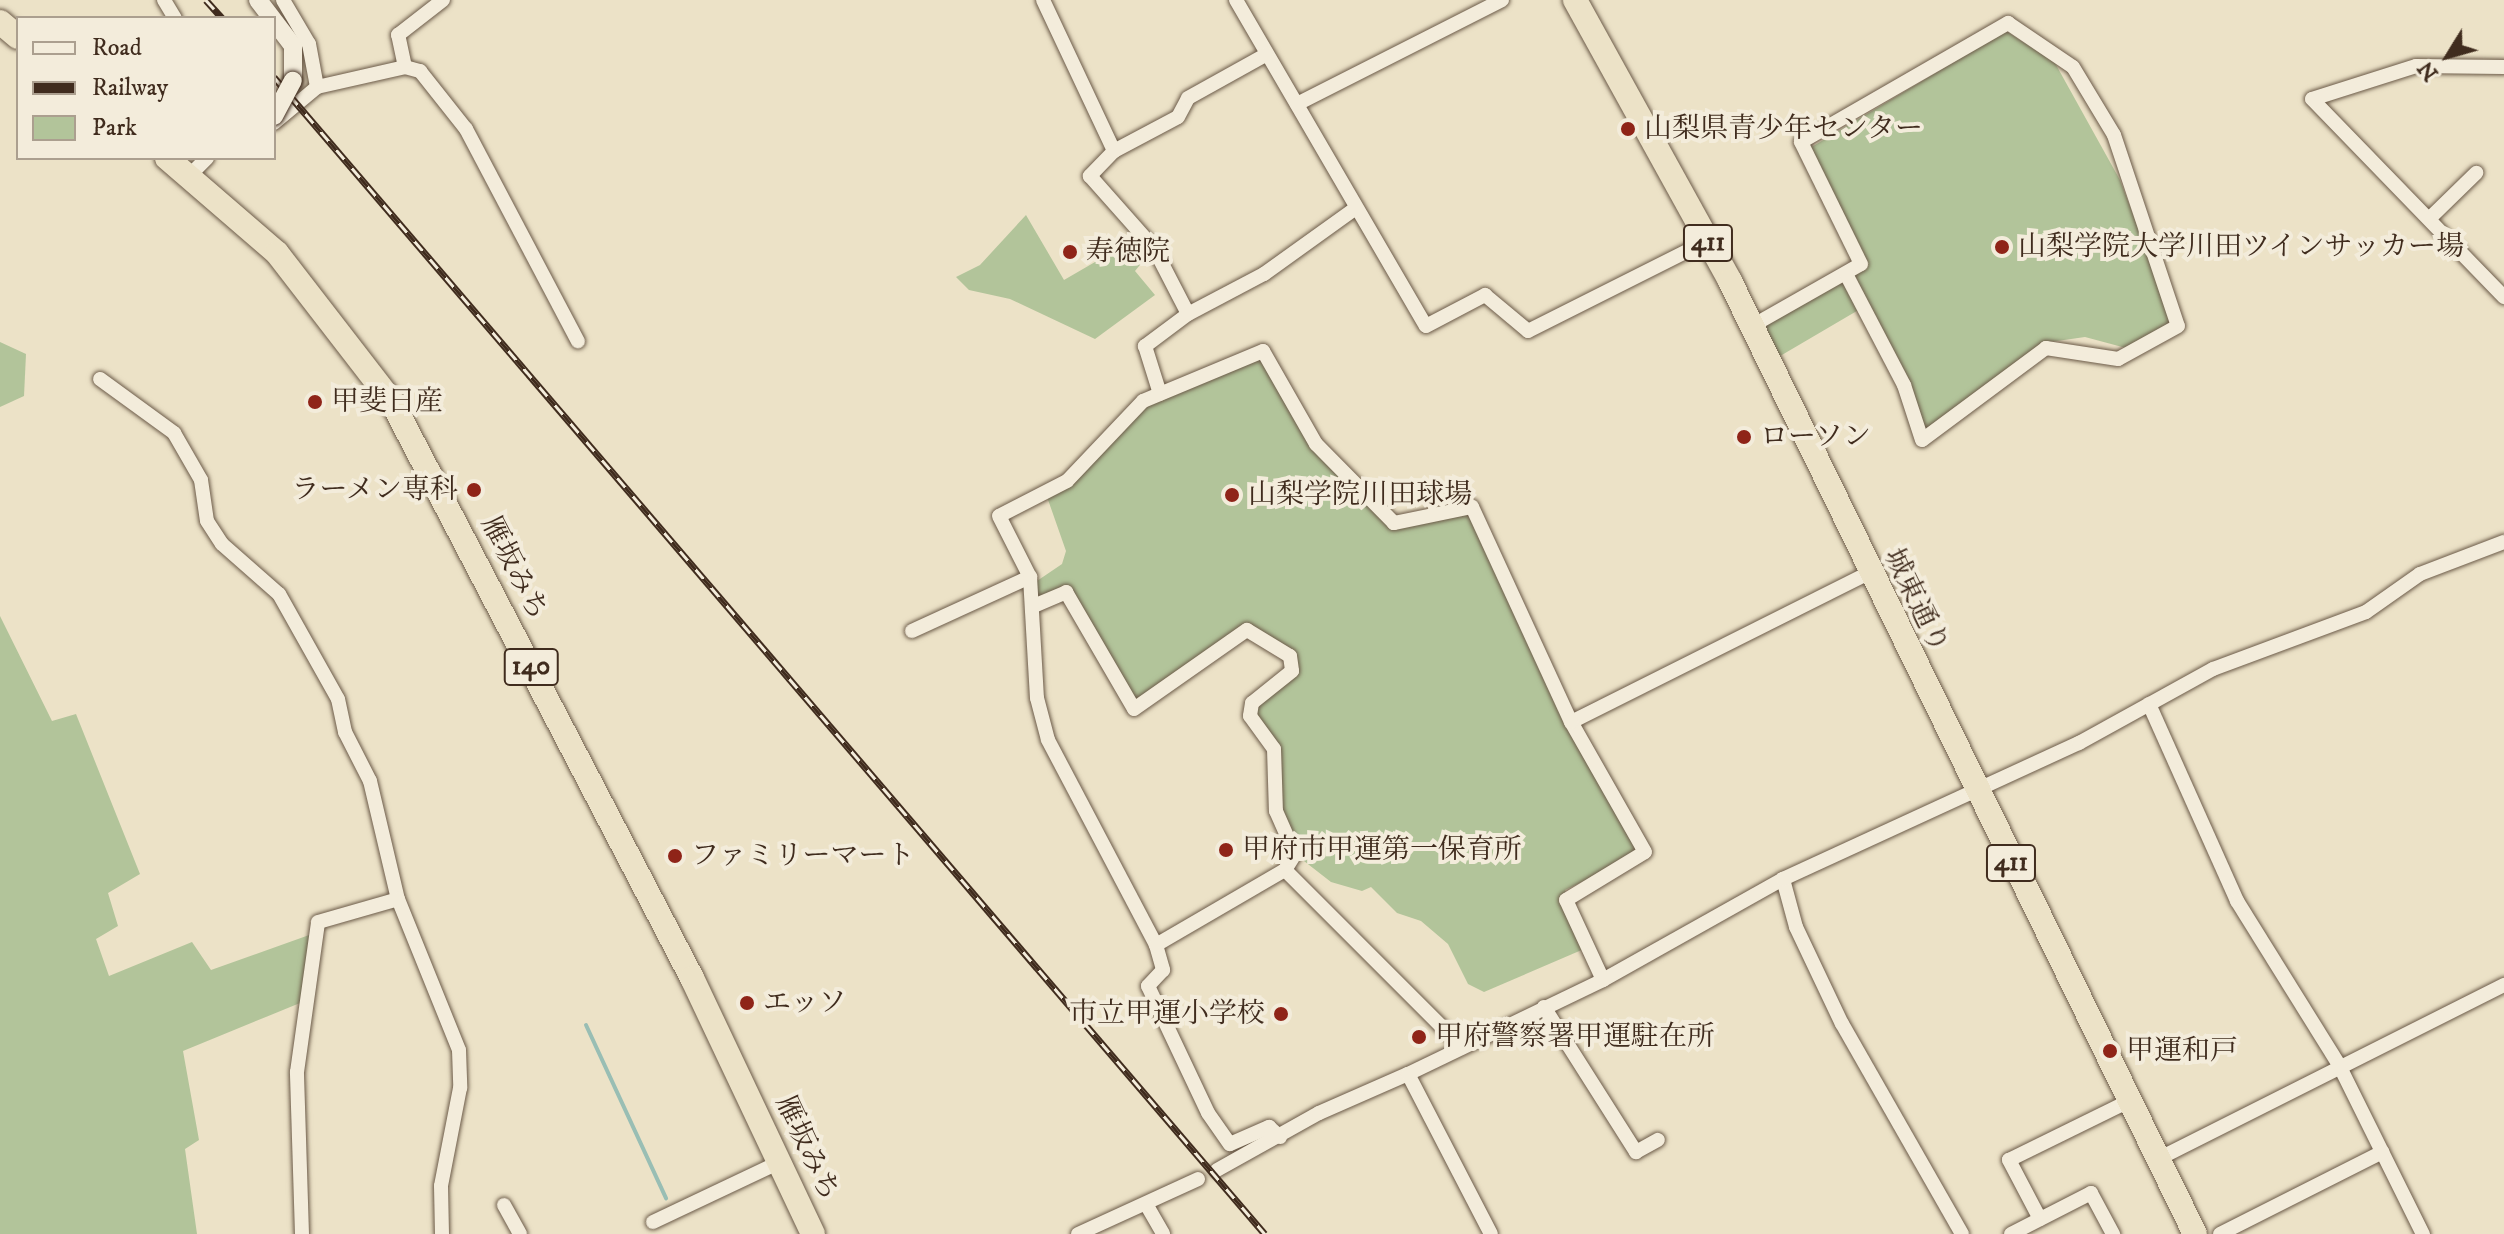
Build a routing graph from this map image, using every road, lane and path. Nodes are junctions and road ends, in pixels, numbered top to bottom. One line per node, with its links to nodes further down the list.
1 (258, 0): 8 (street, bridge)
2 (283, 0): 15 (street)
3 (443, 0): 13 (street)
4 (1043, 0): 19 (street)
5 (1236, 0): 12 (street)
6 (1502, 0): 16 (street)
7 (1575, 0): 25 (highway, 城東通り / 411)
8 (272, 16)
9 (276, 20): 17 (street, bridge)
10 (0, 22): 11 (highway)
11 (16, 35)
12 (1267, 54): 16 (street); 19 (street)
13 (405, 67): 15 (street); 30 (street)
14 (2504, 67): 24 (street)
15 (317, 87): 18 (street)
16 (1297, 104): 23 (street)
17 (276, 113)
18 (276, 121)
19 (1114, 151): 28 (street)
20 (174, 160): 21 (highway, 雁坂みち / 140)
21 (198, 167): 56 (highway, 雁坂みち / 140)
22 (2476, 173): 24 (street)
23 (1356, 208): 25 (street); 28 (street)
24 (2432, 216): 27 (street)
25 (1707, 241): 29 (highway, 城東通り / 411)
26 (1846, 274): 26 (street); 29 (street)
27 (2504, 297)
28 (1188, 314): 32 (street)
29 (1752, 326): 34 (highway, 城東通り / 411)
30 (578, 341)
31 (100, 379): 43 (street)
32 (1160, 394): 35 (street); 39 (street)
33 (2504, 542): 38 (street)
34 (1868, 573): 39 (street); 40 (highway, 城東通り / 411)
35 (1030, 577): 36 (street); 37 (street)
36 (1036, 605): 41 (street); 44 (street)
37 (912, 631)
38 (2149, 704): 40 (street); 49 (street)
39 (1571, 722): 45 (street)
40 (1974, 786): 42 (street); 51 (highway, 城東通り / 411)
41 (1285, 870): 44 (street); 48 (street)
42 (1783, 879): 45 (street); 70 (street)
43 (398, 899): 63 (street); 64 (street)
44 (1156, 945): 52 (street)
45 (1603, 980): 47 (street)
46 (2504, 985): 49 (street)
47 (1544, 1007): 48 (street); 53 (street)
48 (1462, 1047): 50 (street)
49 (2339, 1065): 54 (street); 55 (street)
50 (1408, 1074): 52 (street); 69 (street)
51 (2127, 1102): 55 (highway, 城東通り / 411); 62 (street)
52 (1280, 1137): 57 (street)
53 (1658, 1140)
54 (2382, 1152): 74 (street); 75 (street)
55 (2156, 1160): 73 (highway, 城東通り / 411)
56 (780, 1162): 61 (street); 66 (highway, 雁坂みち / 140)
57 (1217, 1170)
58 (1198, 1179): 59 (street)
59 (1146, 1204): 67 (street); 68 (street)
60 (504, 1205): 65 (street)
61 (653, 1222)
62 (2037, 1225): 71 (street); 72 (street)
63 (302, 1234)
64 (442, 1234)
65 (520, 1234)
66 (813, 1234)
67 (1078, 1234)
68 (1163, 1234)
69 (1491, 1234)
70 (1962, 1234)
71 (2011, 1234)
72 (2113, 1234)
73 (2195, 1234)
74 (2220, 1234)
75 (2423, 1234)

